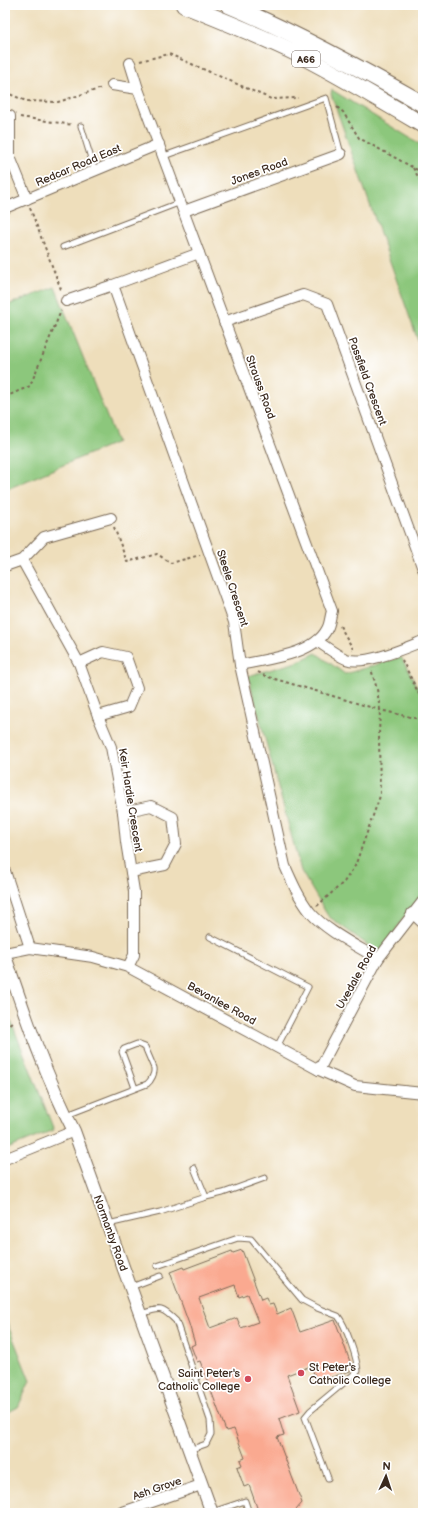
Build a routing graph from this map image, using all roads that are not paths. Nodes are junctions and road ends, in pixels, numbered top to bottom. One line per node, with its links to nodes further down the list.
1 (184, 5): 8 (highway, A66)
2 (229, 5): 6 (highway, A66)
3 (130, 64): 5 (street, Strauss Road)
4 (112, 85): 5 (street)
5 (138, 89): 10 (street, Strauss Road)
6 (423, 104)
7 (10, 116): 14 (street)
8 (423, 125)
9 (81, 126): 13 (lane)
10 (160, 144): 12 (street, Strauss Road); 13 (street, Redcar Road East)
11 (342, 154): 12 (lane); 15 (street, Jones Road)
12 (164, 156): 15 (street, Strauss Road)
13 (95, 170): 14 (street, Redcar Road East)
14 (26, 199): 16 (street, Redcar Road East)
15 (182, 206): 17 (lane); 18 (street, Strauss Road)
16 (5, 208)
17 (63, 247)
18 (199, 253): 19 (street); 21 (street, Strauss Road)
19 (113, 285): 20 (street); 29 (street, Steele Crescent)
20 (66, 301)
21 (224, 322): 25 (street, Passfield Crescent); 26 (street, Strauss Road)
22 (111, 518): 23 (street)
23 (22, 560): 24 (street); 28 (street, Keir Hardie Crescent)
24 (5, 566)
25 (423, 569)
26 (317, 641): 27 (street); 29 (street)
27 (423, 641)
28 (79, 663): 30 (street, Keir Hardie Crescent); 30 (street)
29 (240, 665): 40 (street, Steele Crescent)
30 (98, 716): 31 (street, Keir Hardie Crescent)
31 (123, 812): 33 (street, Keir Hardie Crescent); 33 (street)
32 (5, 871): 38 (street)
33 (131, 872): 41 (street, Keir Hardie Crescent)
34 (423, 900): 35 (street, Uvedale Road)
35 (412, 914): 36 (street); 40 (street, Uvedale Road)
36 (423, 923)
37 (210, 937): 42 (lane)
38 (30, 948): 39 (street, Bevanlee Road); 41 (street, Bevanlee Road)
39 (5, 954): 46 (street, Normanby Road)
40 (378, 959): 43 (street, Uvedale Road)
41 (128, 967): 42 (street, Bevanlee Road)
42 (277, 1047): 43 (street, Bevanlee Road)
43 (319, 1070): 45 (street, Bevanlee Road)
44 (135, 1088): 44 (lane); 46 (lane)
45 (423, 1093)
46 (66, 1115): 47 (street, Normanby Road)
47 (74, 1131): 48 (street); 52 (street, Normanby Road)
48 (5, 1159)
49 (194, 1168): 51 (lane)
50 (265, 1178): 51 (lane)
51 (206, 1197): 52 (lane)
52 (108, 1224): 55 (street, Normanby Road)
53 (157, 1266): 58 (lane)
54 (160, 1276): 55 (lane)
55 (131, 1287): 56 (street, Normanby Road)
56 (141, 1314): 57 (street, Normanby Road); 57 (lane)
57 (189, 1450): 59 (street, Normanby Road)
58 (328, 1478)
59 (202, 1485): 60 (street, Ash Grove); 61 (street, Normanby Road)
60 (120, 1513)
61 (212, 1513): 62 (lane)
62 (249, 1513)

